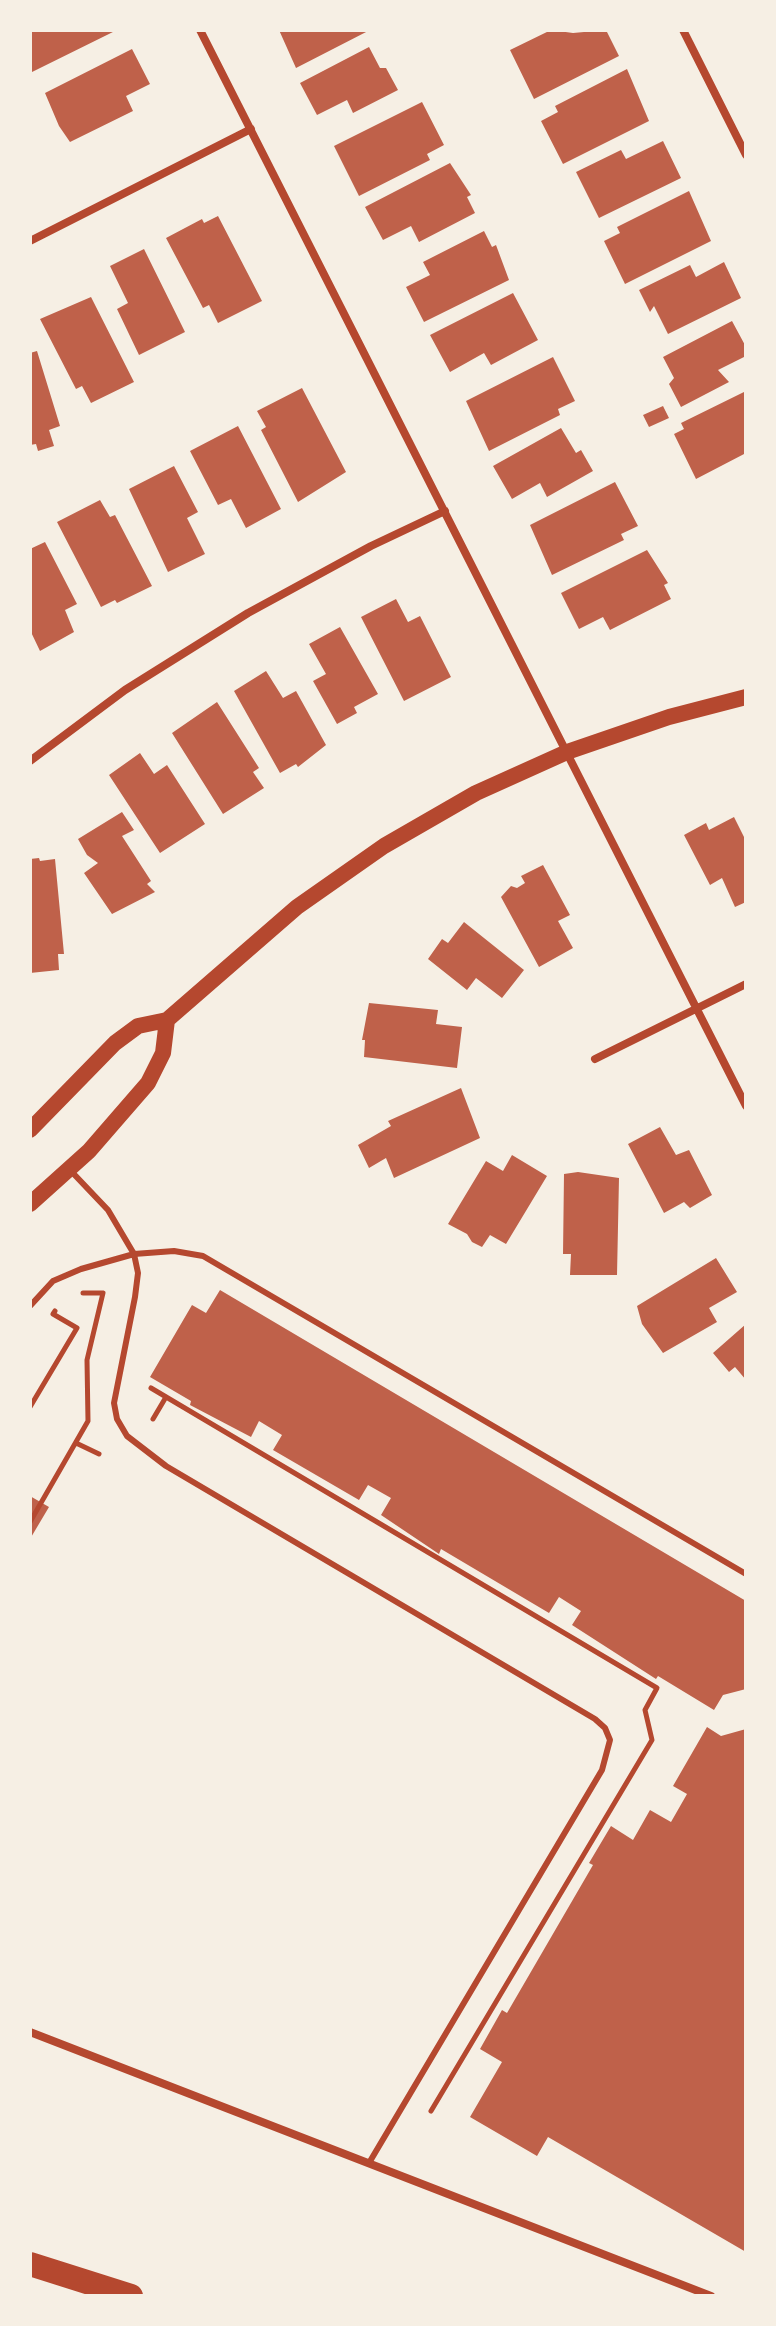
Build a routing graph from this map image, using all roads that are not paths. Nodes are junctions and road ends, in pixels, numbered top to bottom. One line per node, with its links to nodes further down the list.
1 (200, 30): 3 (street)
2 (683, 30): 4 (street)
3 (251, 129): 5 (street); 6 (street)
4 (746, 155)
5 (30, 241)
6 (445, 511): 8 (street); 9 (street)
7 (746, 697): 8 (main road)
8 (567, 752): 11 (street); 12 (main road)
9 (30, 761)
10 (746, 984): 11 (street)
11 (696, 1008): 13 (street); 14 (street)
12 (167, 1020): 15 (main road); 16 (main road)
13 (595, 1059)
14 (746, 1106)
15 (30, 1130)
16 (69, 1169): 17 (main road); 18 (lane)
17 (30, 1204)
18 (134, 1254): 19 (lane); 20 (lane); 22 (lane)
19 (30, 1306)
20 (746, 1574)
21 (30, 2032): 22 (street)
22 (369, 2163): 25 (street)
23 (30, 2264): 24 (highway)
24 (131, 2296)
25 (711, 2296)

